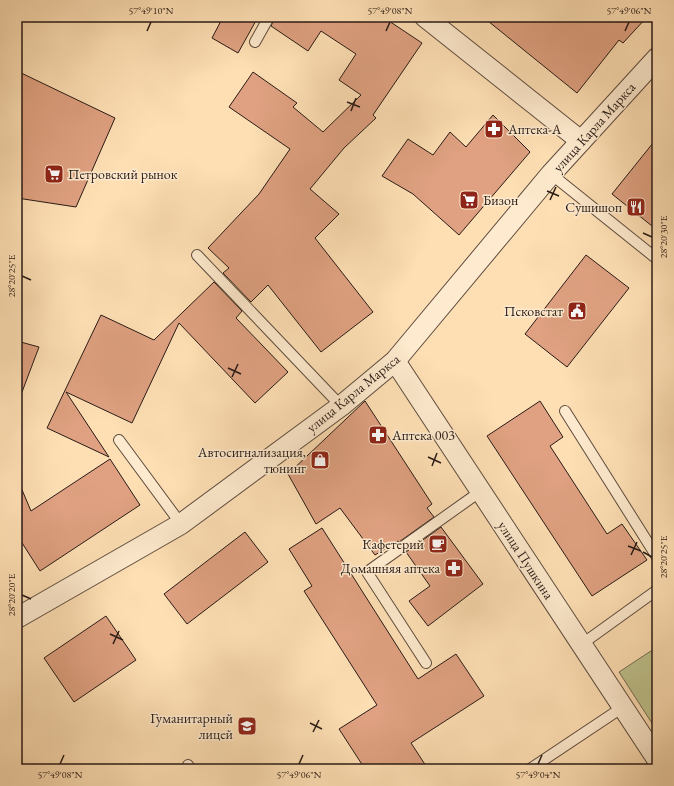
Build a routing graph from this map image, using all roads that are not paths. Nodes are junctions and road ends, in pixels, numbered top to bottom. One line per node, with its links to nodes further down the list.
1 (269, 17): 3 (lane)
2 (425, 17): 5 (street)
3 (255, 42)
4 (657, 58): 5 (street, улица Карла Маркса)
5 (581, 141): 6 (street, улица Карла Маркса)
6 (551, 174): 8 (lane); 9 (street, улица Карла Маркса)
7 (197, 255): 10 (lane)
8 (657, 260)
9 (396, 361): 10 (street, улица Карла Маркса); 13 (street, улица Пушкина)
10 (340, 406): 14 (street, улица Карла Маркса)
11 (565, 412): 15 (lane)
12 (119, 440): 14 (lane)
13 (481, 491): 18 (street, улица Пушкина); 19 (lane)
14 (182, 524): 17 (street, улица Карла Маркса)
15 (657, 557)
16 (657, 590): 18 (lane)
17 (17, 618)
18 (582, 644): 20 (street, улица Пушкина)
19 (426, 663)
20 (623, 707): 21 (street, улица Пушкина); 22 (lane)
21 (657, 759)
22 (530, 769)

